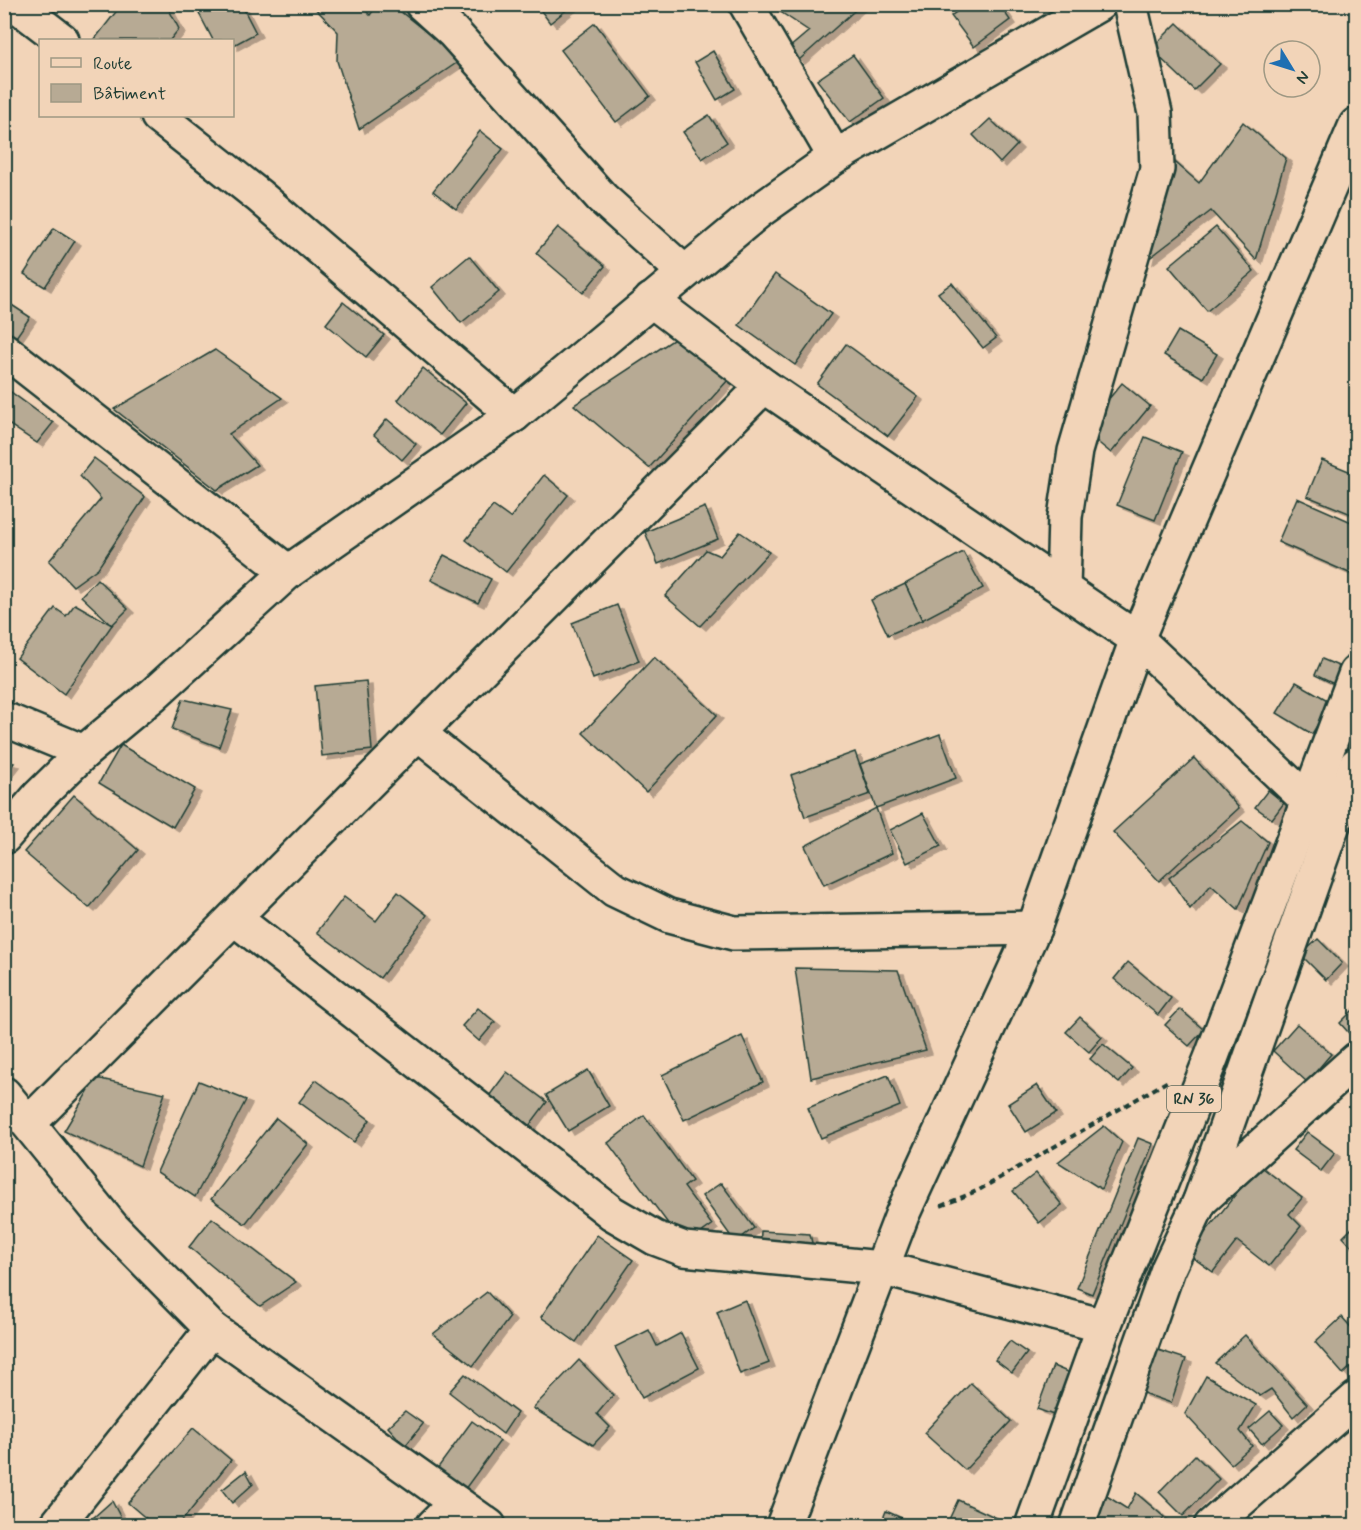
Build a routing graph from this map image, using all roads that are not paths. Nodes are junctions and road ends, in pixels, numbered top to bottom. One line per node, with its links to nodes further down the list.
1 (15, 4): 6 (street)
2 (422, 4): 10 (street)
3 (746, 4): 9 (street)
4 (1099, 4): 9 (street)
5 (1130, 4): 16 (street)
6 (61, 39)
7 (159, 117): 14 (street)
8 (1356, 124): 17 (street)
9 (835, 157): 10 (street)
10 (684, 272): 11 (street)
11 (651, 300): 13 (street); 14 (street)
12 (4, 350): 15 (street)
13 (764, 386): 16 (street); 20 (street)
14 (514, 415): 15 (street)
15 (288, 572): 21 (street)
16 (1063, 589): 17 (street)
17 (1137, 639): 23 (street); 26 (street)
18 (1356, 673): 23 (street, RN 36)
19 (4, 719): 21 (street)
20 (418, 733): 25 (street); 26 (street)
21 (84, 752): 24 (street)
22 (1356, 765): 30 (street, RN 36)
23 (1307, 800): 32 (street, RN 36)
24 (4, 837)
25 (234, 918): 29 (street); 31 (street)
26 (1034, 928): 31 (street)
27 (1356, 1060): 30 (street)
28 (4, 1094): 29 (street)
29 (30, 1123): 33 (street)
30 (1200, 1201): 41 (street, RN 36)
31 (881, 1268): 32 (street); 39 (street)
32 (1104, 1326): 40 (street, RN 36)
33 (212, 1329): 35 (street); 36 (street)
34 (1356, 1399): 42 (street)
35 (456, 1503): 37 (street); 38 (street)
36 (56, 1526)
37 (433, 1526)
38 (489, 1526)
39 (783, 1526)
40 (1032, 1526)
41 (1077, 1526)
42 (1211, 1526)

